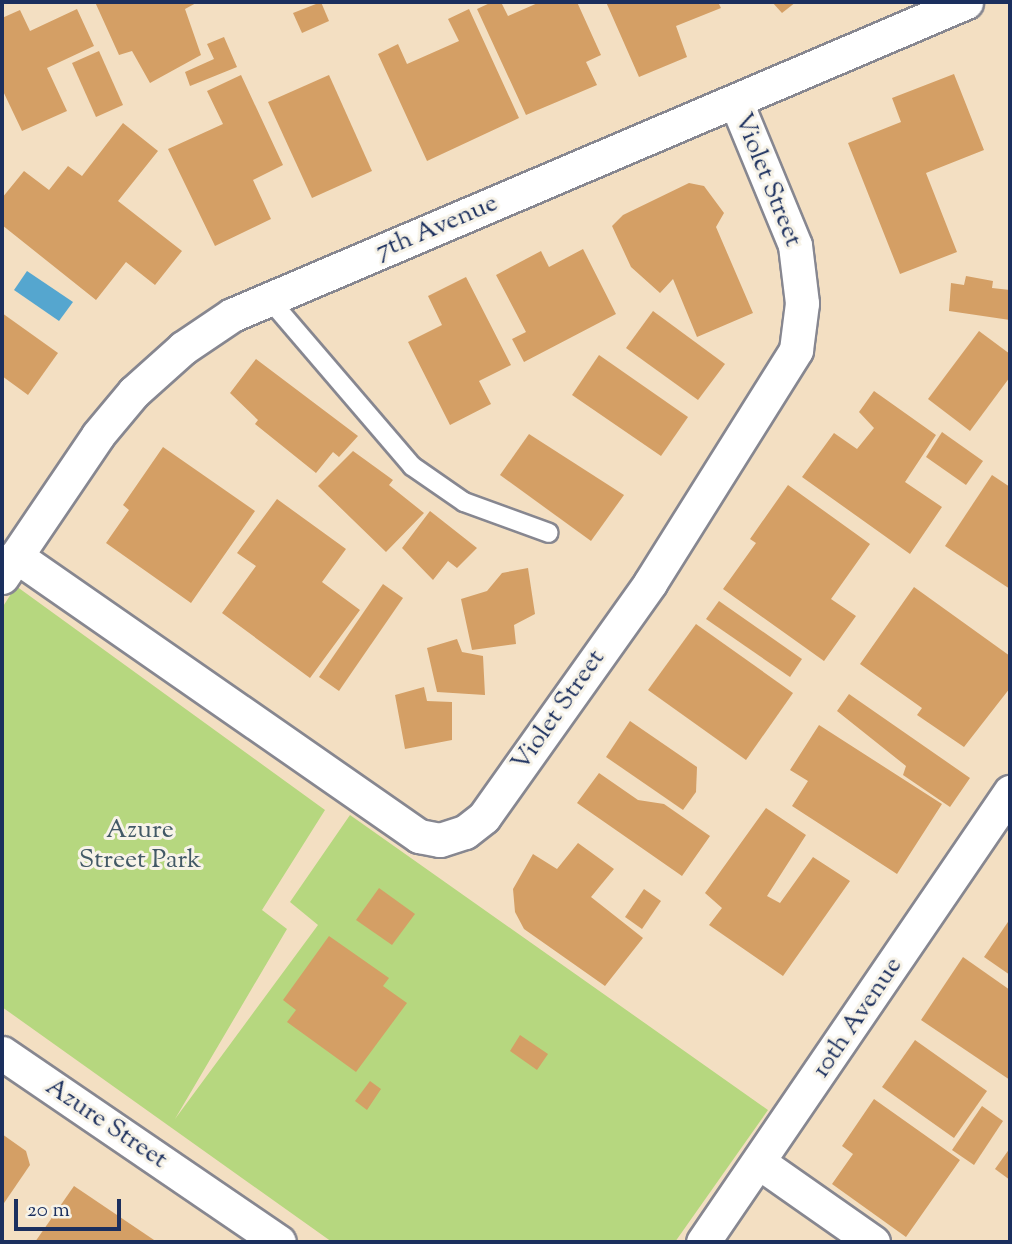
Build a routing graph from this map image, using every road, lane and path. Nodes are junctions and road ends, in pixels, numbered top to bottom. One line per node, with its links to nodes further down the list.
1 (966, 2): 2 (street, 7th Avenue)
2 (736, 102): 3 (street, 7th Avenue); 5 (street, Violet Street)
3 (269, 299): 4 (lane); 5 (street, 7th Avenue)
4 (549, 533)
5 (9, 567)
6 (1010, 792): 8 (street, 10th Avenue)
7 (2, 1053): 9 (street, Azure Street)
8 (760, 1163): 10 (street, 10th Avenue); 11 (street)
9 (279, 1242)
10 (703, 1242)
11 (873, 1242)

